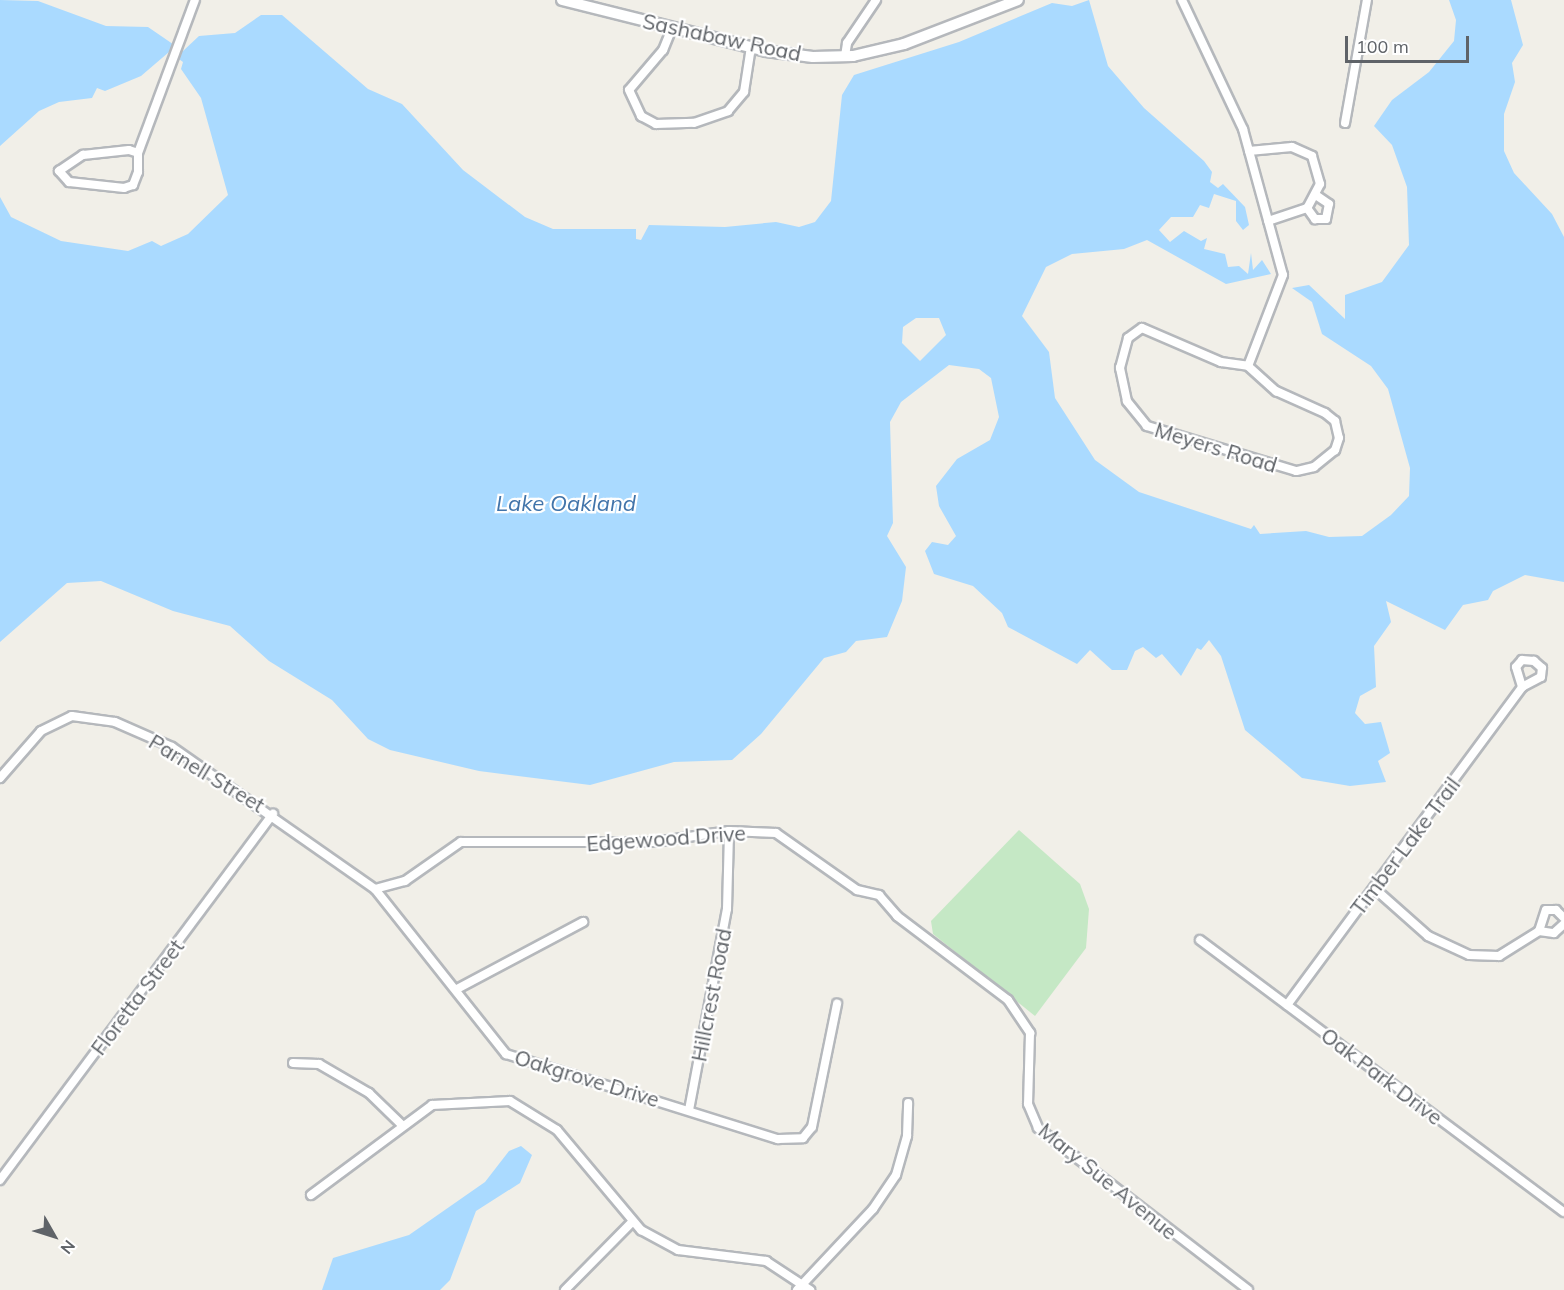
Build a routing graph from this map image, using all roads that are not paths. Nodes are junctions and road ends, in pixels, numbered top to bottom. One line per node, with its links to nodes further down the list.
1 (195, 0): 12 (street)
2 (562, 0): 7 (street, Sashabaw Road)
3 (876, 0): 9 (street)
4 (1018, 0): 9 (street, Sashabaw Road)
5 (1182, 0): 11 (street)
6 (1367, 0): 10 (street)
7 (672, 28): 8 (street, Sashabaw Road); 8 (street)
8 (751, 47): 9 (street, Sashabaw Road)
9 (845, 56)
10 (1345, 123)
11 (1249, 152): 13 (street); 15 (street)
12 (138, 153): 12 (street)
13 (1317, 196): 14 (street); 14 (street)
14 (1307, 208): 15 (street)
15 (1268, 221): 16 (street)
16 (1248, 366): 16 (street, Meyers Road)
17 (1522, 687): 22 (street, Timber Lake Trail)
18 (0, 778): 19 (street, Parnell Street)
19 (273, 814): 21 (street, Parnell Street); 37 (street, Floretta Street)
20 (729, 831): 23 (street, Edgewood Drive); 24 (street, Edgewood Drive); 35 (street, Hillcrest Road)
21 (345, 866): 23 (street, Oakgrove Drive)
22 (1374, 888): 28 (street); 32 (street, Timber Lake Trail)
23 (375, 889): 30 (street, Oakgrove Drive)
24 (879, 895): 44 (street, Mary Sue Avenue)
25 (1564, 918): 28 (street)
26 (583, 922): 30 (street)
27 (1564, 924): 28 (street)
28 (1539, 931)
29 (1200, 940): 32 (street, Oak Park Drive)
30 (457, 989): 35 (street, Oakgrove Drive)
31 (837, 1004): 35 (street, Oakgrove Drive)
32 (1287, 1005): 39 (street, Oak Park Drive)
33 (293, 1063): 36 (street)
34 (908, 1103): 41 (street)
35 (689, 1110)
36 (401, 1124): 38 (street); 40 (street)
37 (0, 1180)
38 (311, 1195)
39 (1564, 1212)
40 (632, 1222): 41 (street); 42 (street)
41 (800, 1287): 43 (street)
42 (565, 1290)
43 (810, 1290)
44 (1248, 1290)

